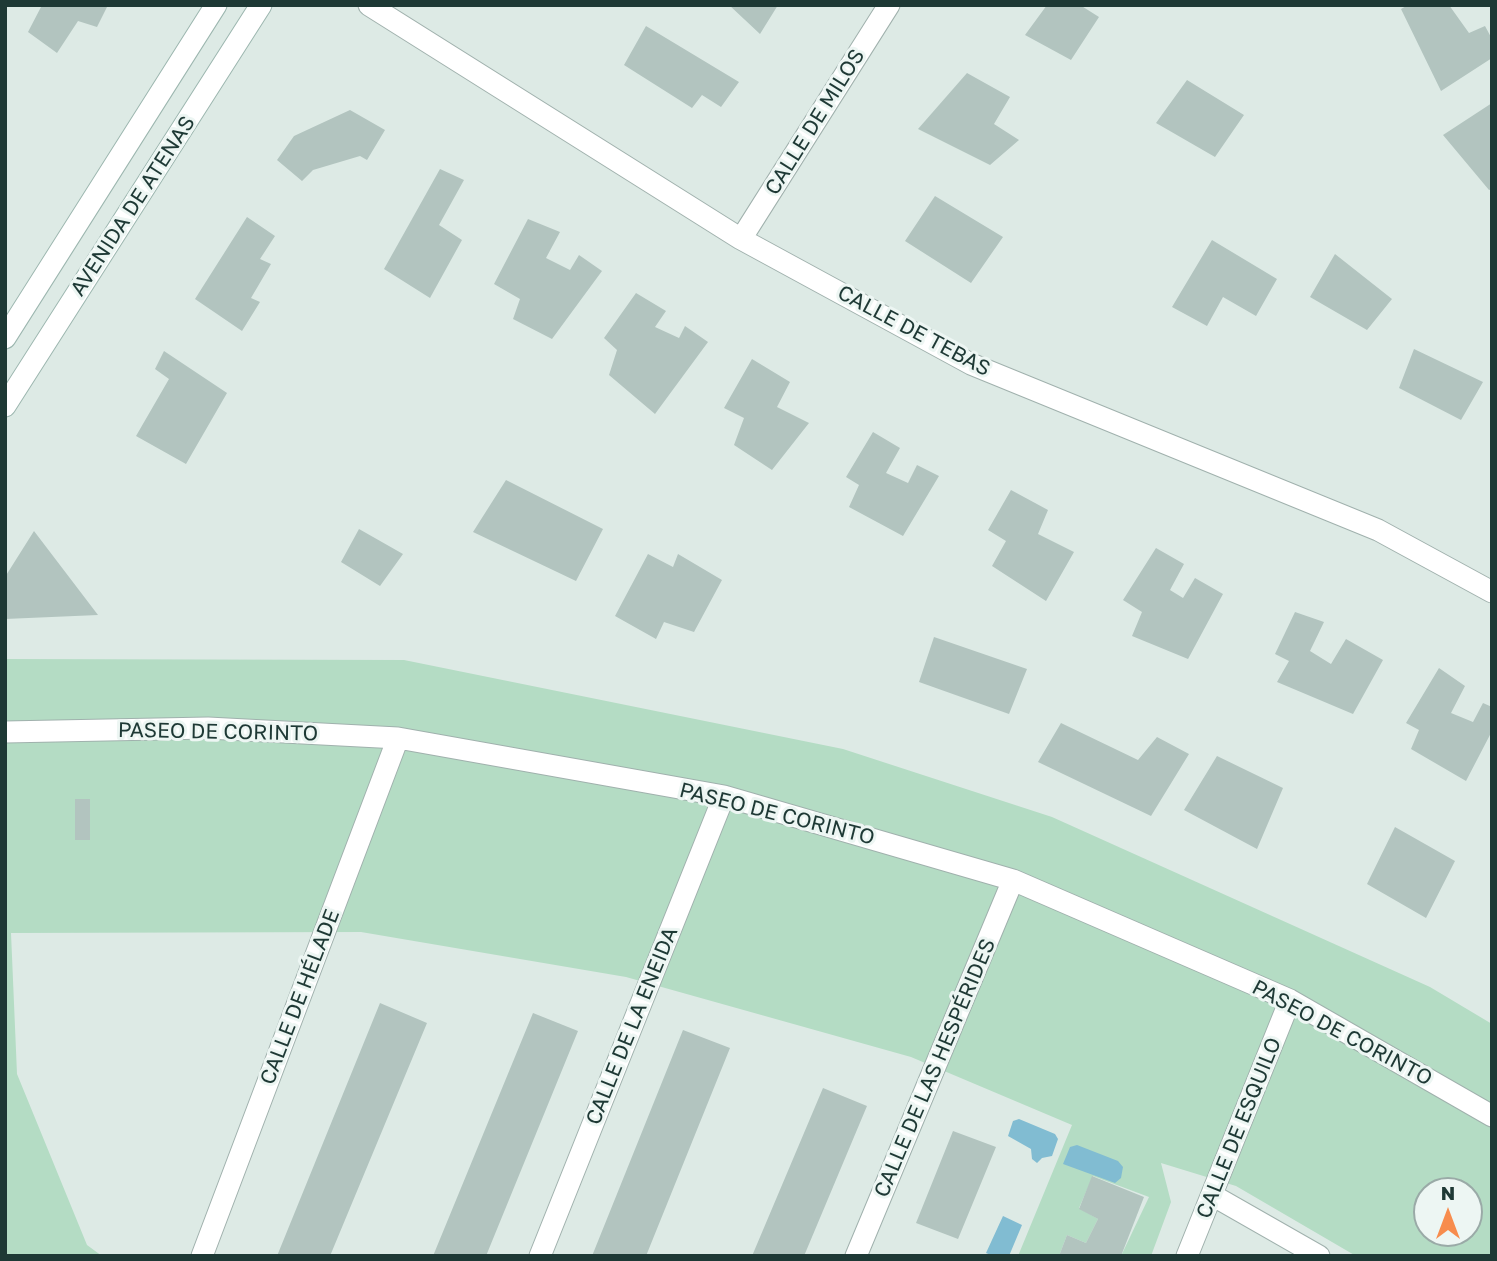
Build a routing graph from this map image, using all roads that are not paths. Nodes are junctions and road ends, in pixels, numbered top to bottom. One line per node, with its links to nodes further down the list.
1 (216, 5): 6 (street, AVENIDA DE ATENAS)
2 (261, 5): 7 (street, AVENIDA DE ATENAS)
3 (369, 5): 5 (street, CALLE DE TEBAS)
4 (889, 5): 5 (street, CALLE DE MILOS)
5 (741, 239): 8 (street, CALLE DE TEBAS)
6 (5, 338)
7 (5, 406)
8 (1492, 592)
9 (5, 732): 10 (street, PASEO DE CORINTO)
10 (398, 738): 11 (street, PASEO DE CORINTO); 16 (street, CALLE DE HÉLADE)
11 (724, 796): 12 (street, PASEO DE CORINTO); 17 (street, CALLE DE LA ENEIDA)
12 (1013, 880): 13 (street, PASEO DE CORINTO); 18 (street, CALLE DE LAS HESPÉRIDES)
13 (1290, 1000): 14 (street, PASEO DE CORINTO); 15 (street, CALLE DE ESQUILO)
14 (1492, 1116)
15 (1212, 1195): 19 (street, CALLE DE ESQUILO); 20 (street)
16 (202, 1256)
17 (540, 1256)
18 (856, 1256)
19 (1187, 1256)
20 (1319, 1256)

